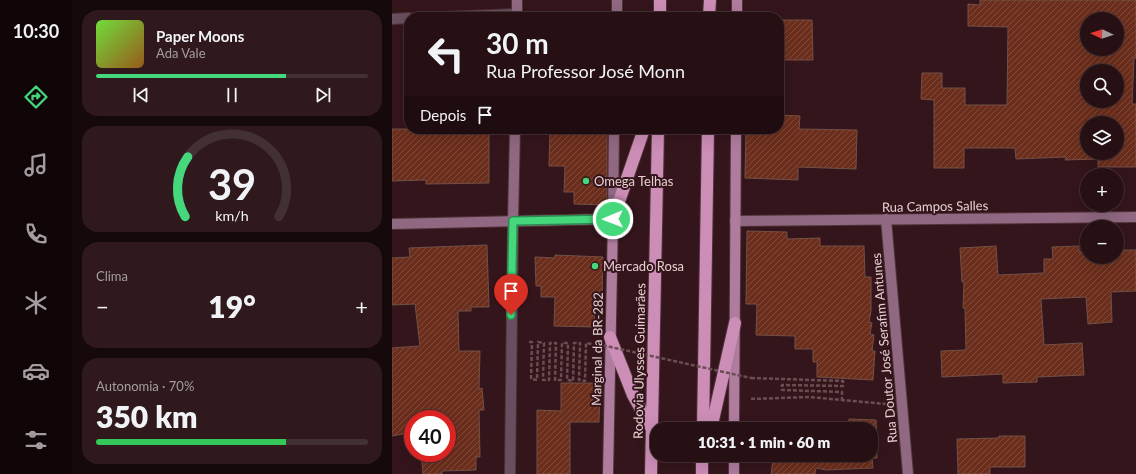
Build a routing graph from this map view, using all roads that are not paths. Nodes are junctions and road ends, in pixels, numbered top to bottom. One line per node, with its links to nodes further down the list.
1 (517, 0): 6 (street)
2 (617, 0): 7 (street)
3 (660, 0): 8 (highway)
4 (710, 0): 9 (highway)
5 (737, 0): 10 (main road)
6 (517, 12)
7 (617, 12)
8 (660, 12)
9 (709, 12)
10 (737, 12)
11 (404, 18): 12 (street)
12 (392, 19)
13 (515, 134): 22 (street)
14 (614, 134): 20 (street, Marginal da BR-282)
15 (642, 134): 20 (highway)
16 (658, 134): 27 (highway, Rodovia Ulysses Guimarães)
17 (708, 134): 28 (highway)
18 (736, 134): 23 (main road)
19 (1136, 217): 21 (street, Rua Campos Salles)
20 (613, 219): 22 (street); 26 (main road, Marginal da BR-282)
21 (886, 219): 23 (street, Rua Campos Salles); 38 (street, Rua Doutor José Serafim Antunes)
22 (513, 221): 24 (street); 34 (street)
23 (735, 221): 25 (main road)
24 (392, 224)
25 (735, 323): 29 (highway); 30 (main road)
26 (610, 337): 31 (highway); 35 (main road, Marginal da BR-282)
27 (652, 422)
28 (703, 422)
29 (713, 422)
30 (734, 422)
31 (650, 426)
32 (651, 462): 36 (highway, Rodovia Ulysses Guimarães)
33 (734, 462): 37 (main road)
34 (510, 474)
35 (608, 474)
36 (651, 474)
37 (734, 474)
38 (908, 474)

